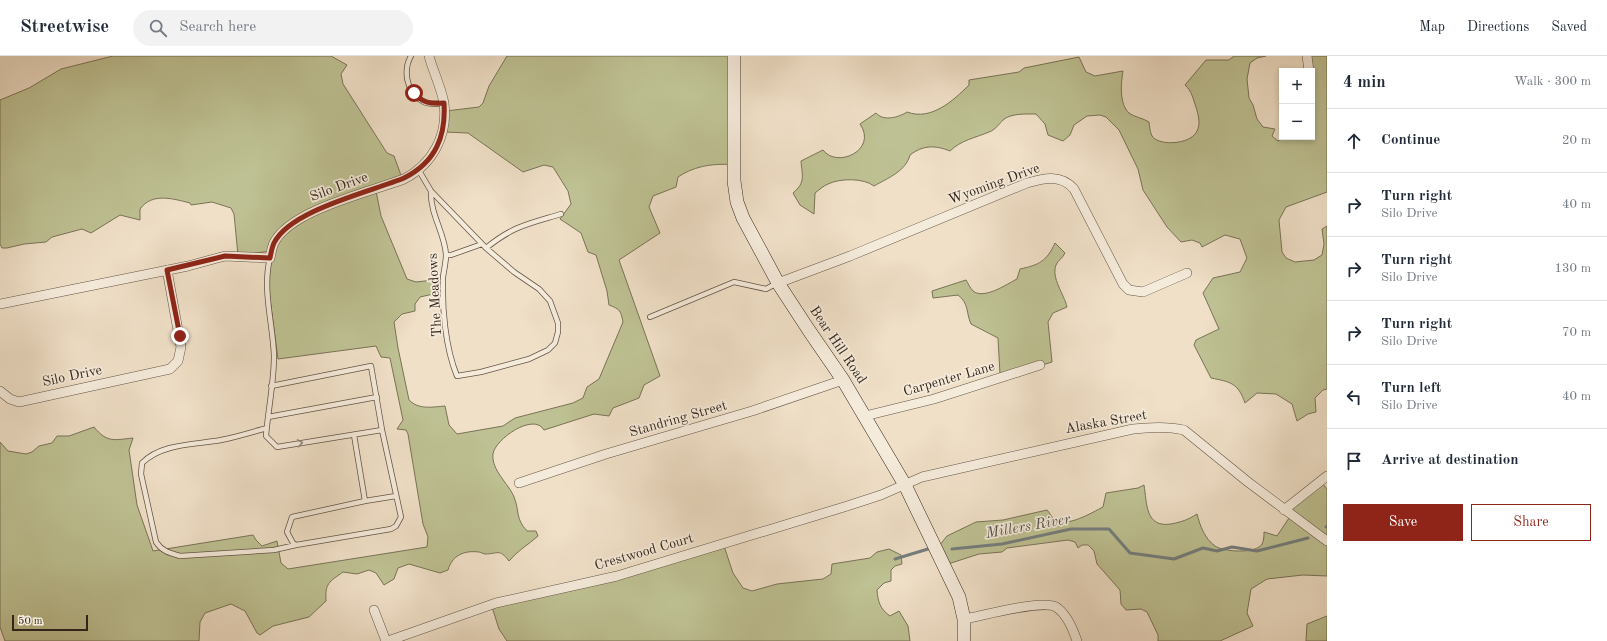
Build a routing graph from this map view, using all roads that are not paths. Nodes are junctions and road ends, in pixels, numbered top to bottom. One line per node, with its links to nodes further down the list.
1 (411, 56): 6 (lane)
2 (429, 56): 6 (street, Silo Drive)
3 (734, 56): 16 (street, Bear Hill Road)
4 (1307, 56): 5 (street)
5 (1309, 68)
6 (444, 103): 7 (street, Silo Drive)
7 (418, 169): 8 (lane, The Meadows); 13 (street, Silo Drive)
8 (431, 191): 10 (lane, The Meadows); 12 (lane, The Meadows)
9 (561, 214): 11 (lane)
10 (482, 244): 11 (lane, The Meadows); 12 (lane)
11 (486, 248): 12 (lane, The Meadows)
12 (446, 255)
13 (270, 258): 14 (street); 21 (lane)
14 (167, 270): 17 (street); 22 (street, Silo Drive)
15 (1187, 273): 16 (street, Wyoming Drive)
16 (778, 283): 18 (lane); 20 (street, Bear Hill Road)
17 (0, 304)
18 (650, 318)
19 (1040, 365): 25 (street, Carpenter Lane)
20 (843, 380): 25 (street, Bear Hill Road); 30 (street, Standring Street)
21 (271, 386): 23 (lane); 24 (lane)
22 (0, 391)
23 (377, 398): 24 (lane); 27 (lane)
24 (268, 416): 26 (lane)
25 (865, 416): 31 (street, Bear Hill Road)
26 (267, 428): 28 (lane, one-way to 28); 36 (lane)
27 (382, 430): 28 (lane); 32 (lane)
28 (354, 434): 33 (lane)
29 (1327, 476): 34 (street)
30 (520, 483)
31 (905, 485): 34 (street, Alaska Street); 38 (street, Bear Hill Road); 39 (street, Crestwood Court)
32 (396, 496): 33 (lane); 36 (lane)
33 (365, 501): 36 (lane)
34 (1284, 510): 35 (street, Alaska Street)
35 (1327, 541)
36 (296, 545)
37 (374, 610): 39 (street, Crestwood Court)
38 (964, 619): 40 (street, Bear Hill Road); 41 (street)
39 (387, 641)
40 (964, 641)
41 (1077, 641)

